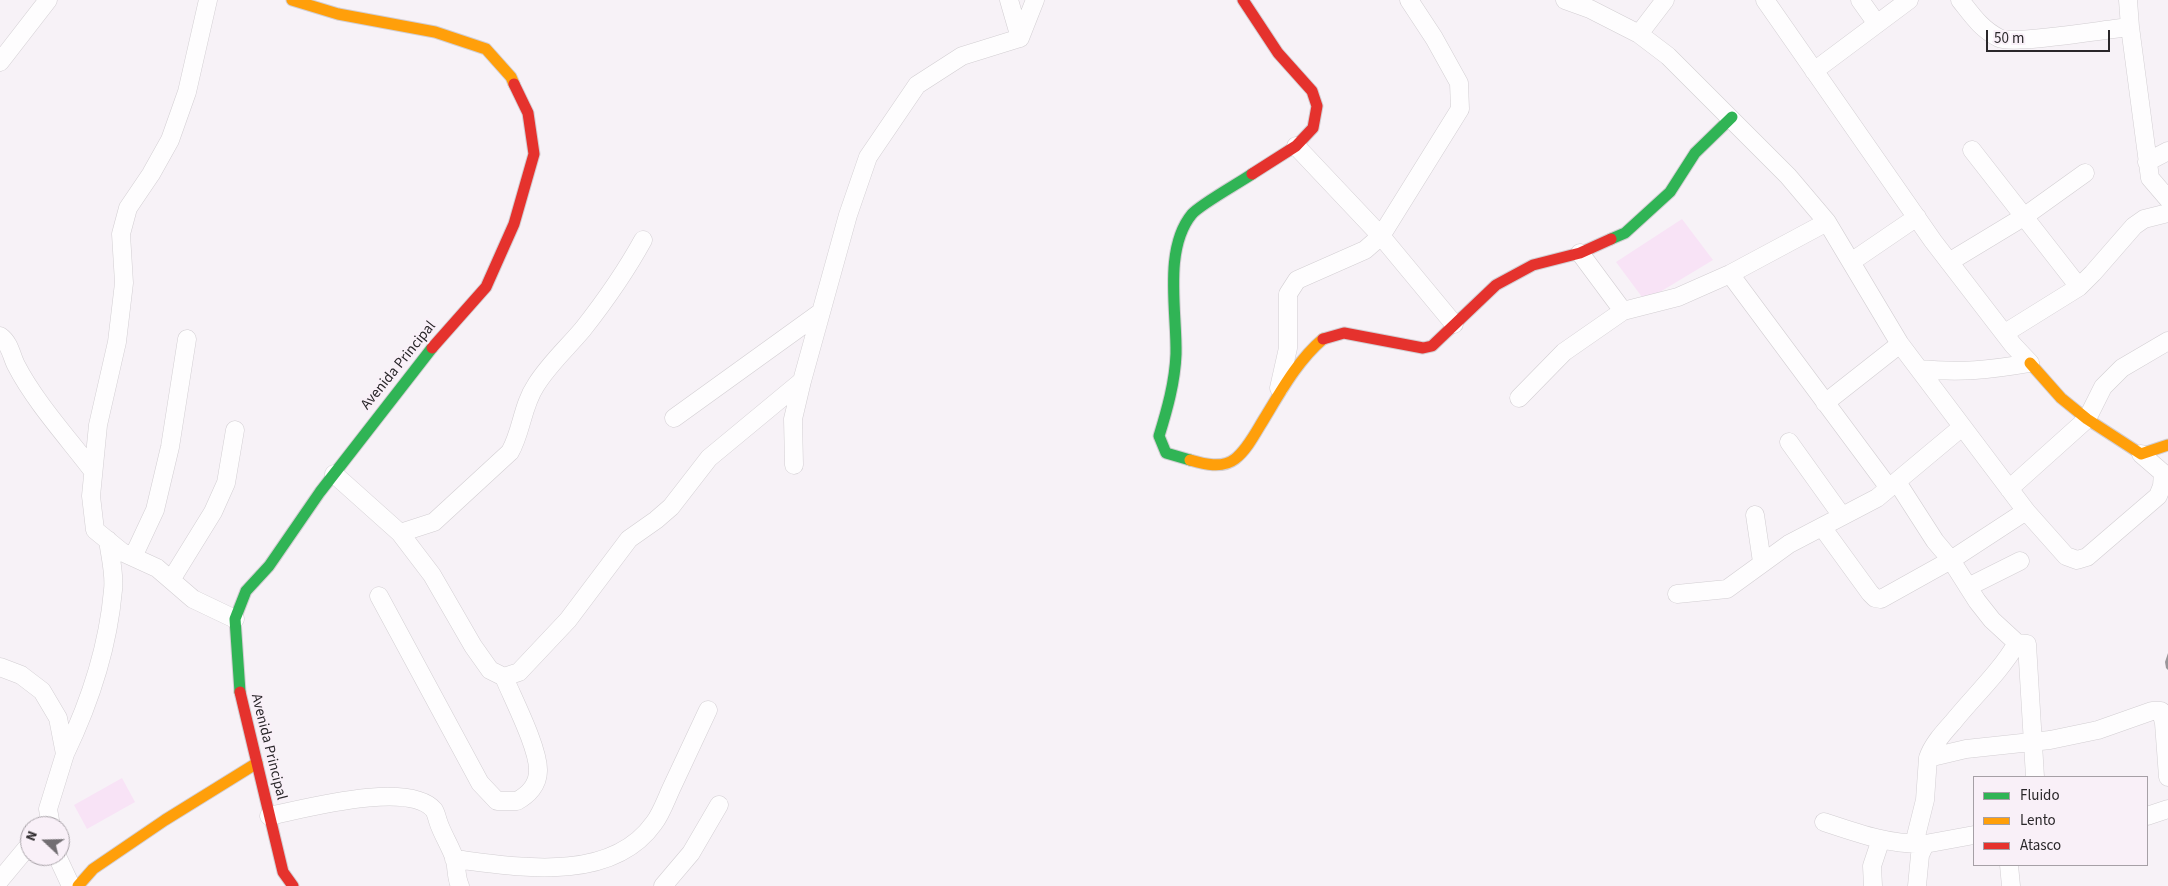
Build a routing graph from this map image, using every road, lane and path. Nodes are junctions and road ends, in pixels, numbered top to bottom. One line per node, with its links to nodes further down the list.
1 (48, 0): 19 (street)
2 (208, 0): 61 (street)
3 (292, 0): 62 (street, Avenida Principal)
4 (1009, 0): 18 (street)
5 (1035, 0): 18 (street)
6 (1243, 0): 22 (street)
7 (1409, 0): 32 (street)
8 (1565, 0): 17 (street)
9 (1664, 0): 17 (street)
10 (1765, 0): 20 (street)
11 (1860, 0): 15 (street)
12 (1909, 0): 15 (street)
13 (1960, 0): 16 (street)
14 (2128, 0): 16 (street)
15 (1877, 24): 20 (street)
16 (2130, 27): 25 (street)
17 (1639, 34): 21 (street)
18 (1020, 38): 40 (street)
19 (0, 62)
20 (1814, 70): 30 (street)
21 (1732, 118): 31 (street); 34 (street)
22 (1296, 146): 32 (street); 50 (street)
23 (1972, 150): 29 (street)
24 (2168, 151): 25 (street)
25 (2147, 162): 27 (street)
26 (2085, 173): 29 (street)
27 (2168, 199)
28 (2168, 213): 38 (street)
29 (2025, 216): 36 (street); 38 (street)
30 (1916, 217): 35 (street); 36 (street)
31 (1827, 222): 35 (street); 37 (street)
32 (1381, 236): 41 (street); 50 (street)
33 (643, 240): 69 (street)
34 (1580, 252): 39 (street); 41 (street)
35 (1851, 262): 46 (street)
36 (1949, 262): 42 (street)
37 (1730, 274): 39 (street); 52 (street)
38 (2079, 287): 42 (street)
39 (1623, 311): 51 (street)
40 (821, 312): 49 (street); 53 (street)
41 (1454, 324): 50 (street)
42 (2005, 333): 47 (street)
43 (0, 336): 61 (street)
44 (187, 339): 71 (street)
45 (2168, 341): 54 (street)
46 (1900, 344): 48 (street); 52 (street)
47 (2030, 363): 48 (street); 54 (street)
48 (1919, 369): 55 (street)
49 (802, 381): 60 (street); 82 (street)
50 (1278, 396)
51 (1519, 398)
52 (1824, 404): 63 (street)
53 (674, 418)
54 (2087, 419): 59 (street); 64 (street)
55 (1962, 427): 63 (street); 64 (street)
56 (235, 430): 75 (street)
57 (1789, 442): 67 (street)
58 (2168, 445): 59 (street)
59 (2141, 454): 65 (street)
60 (794, 465)
61 (93, 471): 70 (street)
62 (334, 474): 69 (street); 79 (street, Avenida Principal)
63 (1893, 485): 67 (street); 72 (street)
64 (2009, 489): 65 (street)
65 (2026, 511): 72 (street)
66 (1755, 515): 74 (street)
67 (1842, 516): 68 (street)
68 (1822, 527): 72 (street); 74 (street)
69 (400, 533): 82 (street)
70 (108, 540): 71 (street); 85 (street)
71 (133, 557): 75 (street)
72 (1951, 560): 76 (street)
73 (2020, 561): 76 (street)
74 (1762, 562): 77 (street)
75 (171, 580): 79 (street)
76 (1968, 587): 80 (street)
77 (1677, 594)
78 (379, 596): 82 (street)
79 (235, 619): 87 (street, Avenida Principal)
80 (2017, 643): 84 (street); 86 (street)
81 (0, 667): 85 (street)
82 (504, 677)
83 (708, 710): 100 (street)
84 (2032, 743): 86 (street); 88 (street); 89 (street)
85 (65, 754): 92 (street)
86 (1928, 758): 98 (street)
87 (257, 763): 93 (street, Avenida Principal); 105 (street)
88 (2036, 776)
89 (2168, 777)
90 (719, 805): 108 (street)
91 (2168, 809): 94 (street)
92 (49, 816)
93 (269, 816): 100 (street); 106 (street, Avenida Principal)
94 (2148, 816)
95 (1824, 822): 97 (street)
96 (1973, 835): 98 (street)
97 (1881, 840): 98 (street); 109 (street)
98 (1920, 844): 110 (street)
99 (20, 856): 103 (street)
100 (454, 859): 107 (street)
101 (61, 866): 104 (street)
102 (2009, 866): 111 (street)
103 (0, 880)
104 (70, 886)
105 (78, 886)
106 (293, 886)
107 (460, 886)
108 (663, 886)
109 (1873, 886)
110 (1917, 886)
111 (2011, 886)

